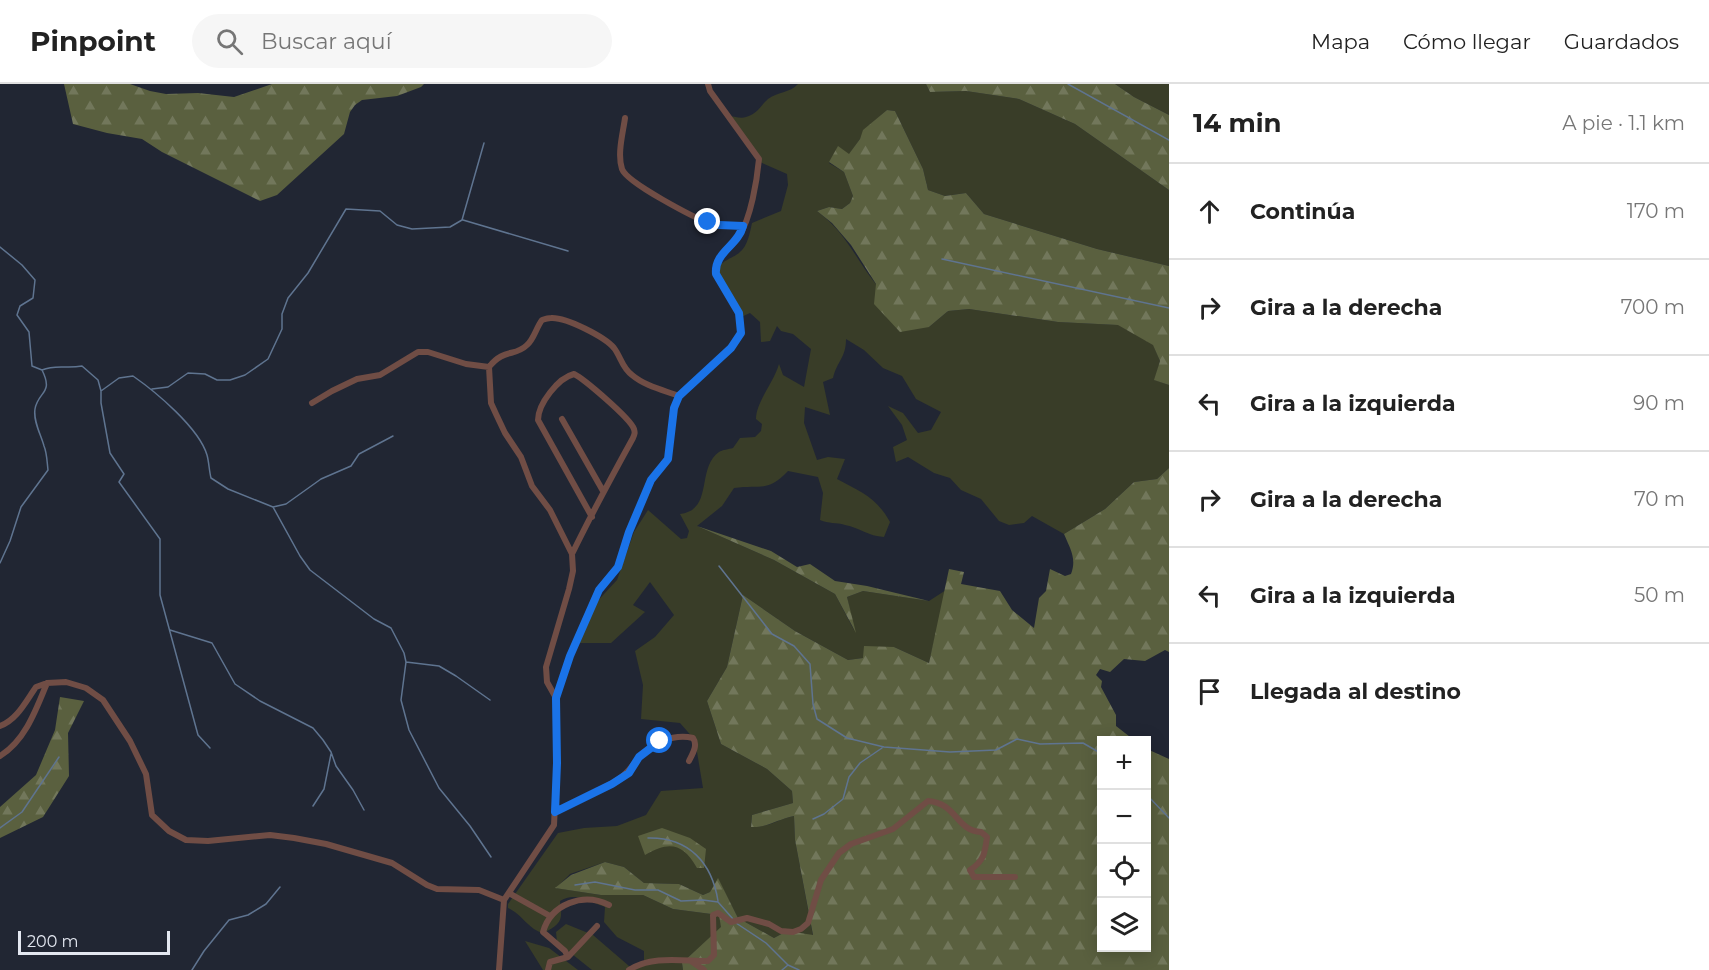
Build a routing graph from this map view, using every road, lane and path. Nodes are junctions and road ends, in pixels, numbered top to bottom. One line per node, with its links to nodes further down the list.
1 (708, 84): 3 (street)
2 (625, 118): 3 (street)
3 (743, 226): 5 (street)
4 (489, 367): 5 (street); 6 (street); 10 (street)
5 (679, 396): 12 (street)
6 (312, 403)
7 (562, 419): 8 (street)
8 (603, 491): 9 (street); 9 (street)
9 (592, 517): 10 (street)
10 (572, 554): 12 (street)
11 (47, 683): 13 (street); 14 (street); 19 (street)
12 (556, 698): 16 (street)
13 (0, 726)
14 (0, 756)
15 (689, 761): 16 (street)
16 (555, 812): 18 (street)
17 (1015, 877): 24 (street)
18 (509, 893): 19 (street); 21 (street)
19 (504, 900): 25 (street)
20 (609, 905): 21 (street)
21 (550, 916): 23 (street)
22 (597, 926): 23 (street)
23 (568, 957): 26 (street)
24 (691, 961): 27 (street); 28 (street)
25 (499, 970)
26 (548, 970)
27 (629, 970)
28 (704, 970)

